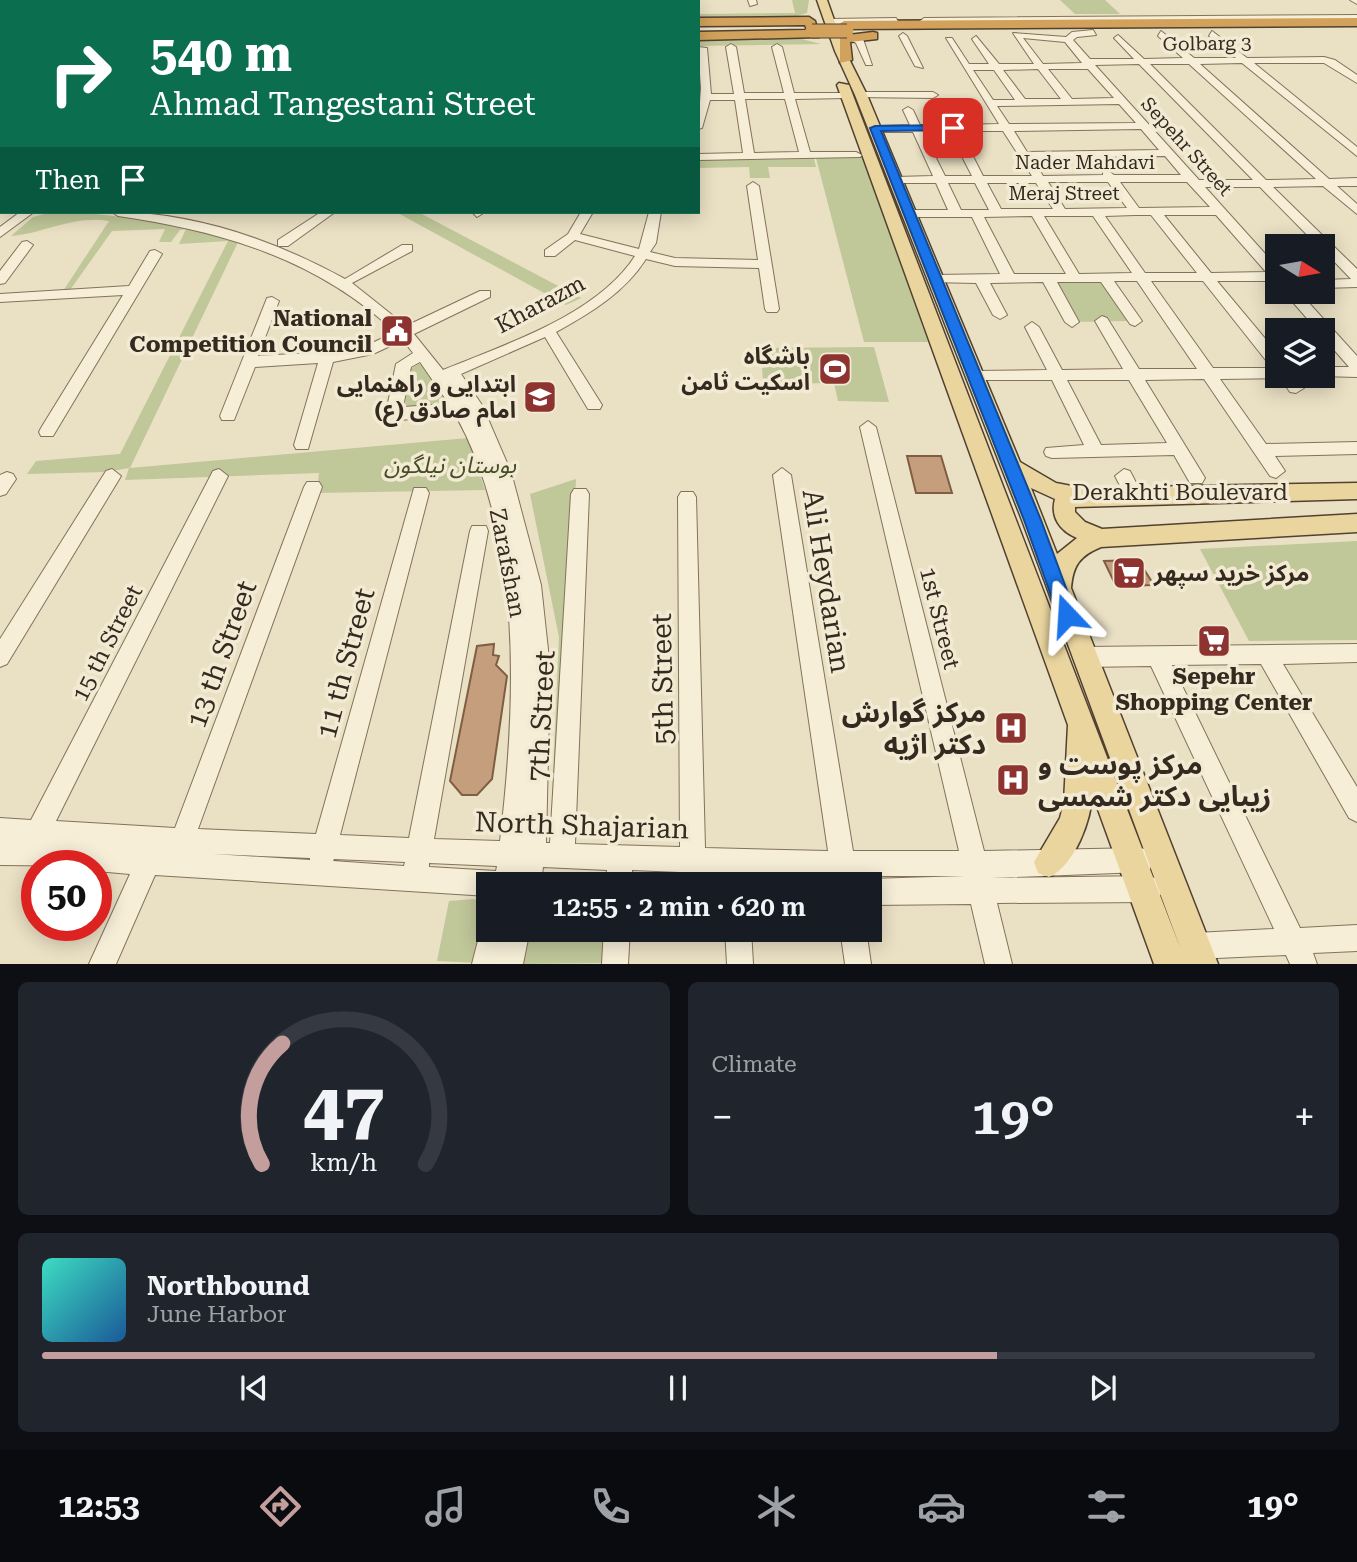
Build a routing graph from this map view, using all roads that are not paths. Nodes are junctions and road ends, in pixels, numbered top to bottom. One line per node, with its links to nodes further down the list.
1 (826, 19): 2 (highway); 2 (highway); 3 (highway); 4 (street); 4 (street); 5 (highway); 8 (highway); 12 (highway); 15 (highway); 22 (main road); 22 (highway); 25 (street)
2 (788, 20): 6 (highway)
3 (1357, 20): 4 (street)
4 (864, 21)
5 (700, 24)
6 (700, 24)
7 (1357, 29): 8 (highway)
8 (1132, 30): 9 (highway)
9 (1093, 33): 13 (highway); 18 (street)
10 (1161, 33): 23 (street)
11 (1212, 34): 24 (street)
12 (904, 36): 13 (highway); 28 (street)
13 (1018, 37): 18 (street); 29 (street)
14 (1118, 38): 26 (street)
15 (700, 39)
16 (976, 39): 31 (street)
17 (949, 40): 30 (street)
18 (1068, 40): 27 (street, Sepehr Street)
19 (700, 47): 37 (street)
20 (732, 47): 35 (street)
21 (777, 47): 36 (street)
22 (840, 59): 33 (main road)
23 (1192, 61): 24 (street, Golbarg 3); 26 (street, Golbarg 3); 69 (street)
24 (1244, 61): 32 (street, Golbarg 3); 55 (street)
25 (869, 62)
26 (1142, 62): 27 (street, Golbarg 3); 68 (street)
27 (1088, 64): 29 (street, Golbarg 3); 38 (street, Sepehr Street)
28 (920, 66)
29 (1041, 66): 31 (street, Golbarg 3); 41 (street)
30 (967, 67): 31 (street, Golbarg 3); 42 (street)
31 (996, 67): 39 (street)
32 (1357, 80)
33 (854, 95): 34 (street); 36 (street); 49 (main road); 170 (main road)
34 (933, 95)
35 (740, 96): 36 (street); 37 (street); 59 (street)
36 (789, 96): 56 (street)
37 (706, 97): 46 (street)
38 (1121, 101): 41 (street); 47 (street, Sepehr Street)
39 (1021, 102): 40 (street); 42 (street)
40 (1043, 102): 41 (street); 53 (street)
41 (1069, 102)
42 (990, 103): 48 (street)
43 (941, 106): 51 (street)
44 (908, 110): 50 (street)
45 (1087, 111): 52 (street)
46 (700, 122)
47 (1143, 126): 52 (street); 54 (street, Sepehr Street)
48 (1006, 127): 51 (street); 53 (street); 58 (street)
49 (875, 128): 50 (street); 63 (main road)
50 (916, 128): 51 (street); 64 (street)
51 (953, 128): 65 (street)
52 (1108, 137): 53 (street); 53 (street); 54 (street)
53 (1076, 143): 58 (street); 62 (street)
54 (1167, 153): 66 (street, Sepehr Street)
55 (1357, 153)
56 (806, 155): 57 (street); 59 (street)
57 (856, 155)
58 (1024, 155): 61 (street)
59 (750, 156): 60 (street)
60 (700, 157)
61 (1040, 179): 62 (street, Nader Mahdavi); 65 (street, Nader Mahdavi); 79 (street)
62 (1112, 179): 66 (street, Nader Mahdavi); 74 (street)
63 (896, 180): 64 (street, Nader Mahdavi); 85 (main road)
64 (940, 180): 65 (street, Nader Mahdavi); 86 (street)
65 (980, 180): 77 (street)
66 (1192, 181): 68 (street, Nader Mahdavi); 72 (street, Sepehr Street)
67 (1357, 182): 69 (street, Nader Mahdavi)
68 (1263, 183): 69 (street, Nader Mahdavi); 101 (street)
69 (1327, 183): 71 (street)
70 (753, 187): 97 (street)
71 (1357, 210)
72 (1219, 211): 75 (street, Meraj Street); 96 (street, Sepehr Street)
73 (1096, 212): 74 (street, Meraj Street); 79 (street, Meraj Street); 98 (street)
74 (1136, 212): 75 (street, Meraj Street)
75 (1155, 212): 99 (street)
76 (976, 213): 77 (street, Meraj Street); 86 (street, Meraj Street); 102 (street)
77 (997, 213): 78 (street, Meraj Street)
78 (1036, 213): 79 (street, Meraj Street); 104 (street)
79 (1062, 213)
80 (25, 214): 88 (street)
81 (130, 214): 123 (street, Zarafshan)
82 (326, 214): 90 (street)
83 (586, 214): 89 (street)
84 (655, 214): 95 (street, Kharazm)
85 (909, 214): 86 (street, Meraj Street); 107 (main road)
86 (956, 214)
87 (194, 215): 90 (street, Zarafshan)
88 (0, 233)
89 (573, 236): 93 (street); 95 (street)
90 (283, 243): 106 (street, Zarafshan)
91 (27, 246): 109 (street)
92 (407, 248): 106 (street)
93 (550, 253)
94 (155, 254): 112 (street)
95 (641, 256): 97 (street); 124 (street, Kharazm)
96 (1265, 263)
97 (765, 264): 117 (street)
98 (1141, 277): 99 (street); 105 (street); 135 (street)
99 (1207, 277): 100 (street); 125 (street)
100 (1265, 277)
101 (1357, 277)
102 (1009, 278): 103 (street); 108 (street)
103 (1048, 278): 104 (street); 121 (street)
104 (1075, 278): 105 (street)
105 (1105, 278): 120 (street)
106 (351, 279): 123 (street, Zarafshan)
107 (935, 279): 108 (street); 137 (main road)
108 (981, 279): 118 (street)
109 (0, 280)
110 (1357, 283): 111 (street)
111 (1335, 284)
112 (134, 290): 114 (street); 142 (street)
113 (485, 294): 123 (street)
114 (0, 298)
115 (272, 302): 128 (street)
116 (1302, 304): 129 (street)
117 (772, 309)
118 (1000, 315)
119 (1102, 321): 134 (street)
120 (1135, 321)
121 (1072, 322)
122 (1032, 327): 136 (street)
123 (410, 329): 126 (street, Zarafshan); 127 (street); 133 (street, Zarafshan)
124 (548, 330): 133 (street, Kharazm); 138 (street)
125 (1265, 349)
126 (424, 353): 133 (street, Zarafshan); 139 (street)
127 (327, 357): 128 (street); 143 (street)
128 (248, 362): 140 (street)
129 (1357, 366)
130 (1335, 372): 131 (street)
131 (1357, 372)
132 (1265, 373): 135 (street)
133 (447, 374): 139 (street, Zarafshan); 181 (street, Zarafshan)
134 (1134, 374): 135 (street); 136 (street); 145 (street)
135 (1208, 374): 146 (street)
136 (1058, 375): 137 (street); 147 (street)
137 (974, 376): 149 (main road)
138 (594, 405)
139 (462, 408): 181 (street, Zarafshan)
140 (228, 416)
141 (867, 427): 185 (street, 1st Street)
142 (47, 432)
143 (302, 445)
144 (1357, 448): 146 (street)
145 (1179, 449): 147 (street); 154 (street)
146 (1261, 450): 150 (street)
147 (1096, 451): 148 (street)
148 (1052, 452)
149 (1010, 466): 159 (main road, Derakhti Boulevard); 164 (main road)
150 (1276, 471)
151 (782, 475): 191 (street, Ali Heydarian)
152 (112, 476): 168 (street)
153 (219, 476): 173 (street, 15 th Street)
154 (1196, 478)
155 (313, 487): 177 (street, 13 th Street)
156 (1357, 491): 159 (main road, Derakhti Boulevard)
157 (420, 493): 174 (street, 11 th Street)
158 (580, 494): 182 (street, 7th Street)
159 (1082, 496): 163 (main road)
160 (687, 497): 190 (street, 5th Street)
161 (1357, 523): 163 (main road, Derakhti Boulevard)
162 (479, 531): 176 (street)
163 (1101, 538): 164 (main road, Derakhti Boulevard)
164 (1059, 595): 169 (main road)
165 (1357, 653): 166 (street)
166 (1267, 655): 167 (street); 171 (street)
167 (1157, 656): 169 (street); 204 (street)
168 (0, 657)
169 (1083, 657): 193 (main road)
170 (1079, 718): 184 (main road); 193 (main road)
171 (1357, 810)
172 (0, 830): 173 (street, North Shajarian)
173 (38, 832): 175 (street, 15 th Street); 177 (street, North Shajarian)
174 (325, 848): 176 (street, North Shajarian); 177 (street, North Shajarian); 186 (street, 11 th Street)
175 (28, 850)
176 (421, 850): 181 (street, North Shajarian); 194 (street)
177 (166, 851): 178 (street, North Shajarian); 186 (street, North Shajarian); 206 (street, 13 th Street)
178 (112, 852)
179 (0, 853): 180 (street, North Shajarian)
180 (21, 854)
181 (522, 854): 182 (street, North Shajarian); 187 (street, Zarafshan); 188 (street, Zarafshan)
182 (562, 857): 183 (street, North Shajarian)
183 (620, 859): 189 (street); 190 (street, North Shajarian)
184 (1049, 862): 185 (street, North Shajarian); 193 (street, North Shajarian)
185 (975, 863): 192 (street, North Shajarian); 196 (street, 1st Street)
186 (317, 872): 194 (street, North Shajarian)
187 (512, 872)
188 (526, 872)
189 (619, 872)
190 (693, 872)
191 (845, 872)
192 (858, 872)
193 (1153, 874): 196 (street); 205 (main road)
194 (414, 878): 195 (street, North Shajarian)
195 (476, 882)
196 (982, 891): 197 (street); 212 (street, 1st Street)
197 (882, 892)
198 (1357, 938): 204 (street)
199 (491, 942): 207 (street)
200 (514, 942): 208 (street)
201 (616, 942): 209 (street)
202 (739, 942): 210 (street)
203 (855, 942): 211 (street)
204 (1298, 952): 205 (street)
205 (1189, 958)
206 (102, 964)
207 (485, 964)
208 (509, 964)
209 (615, 964)
210 (740, 964)
211 (858, 964)
212 (999, 964)

